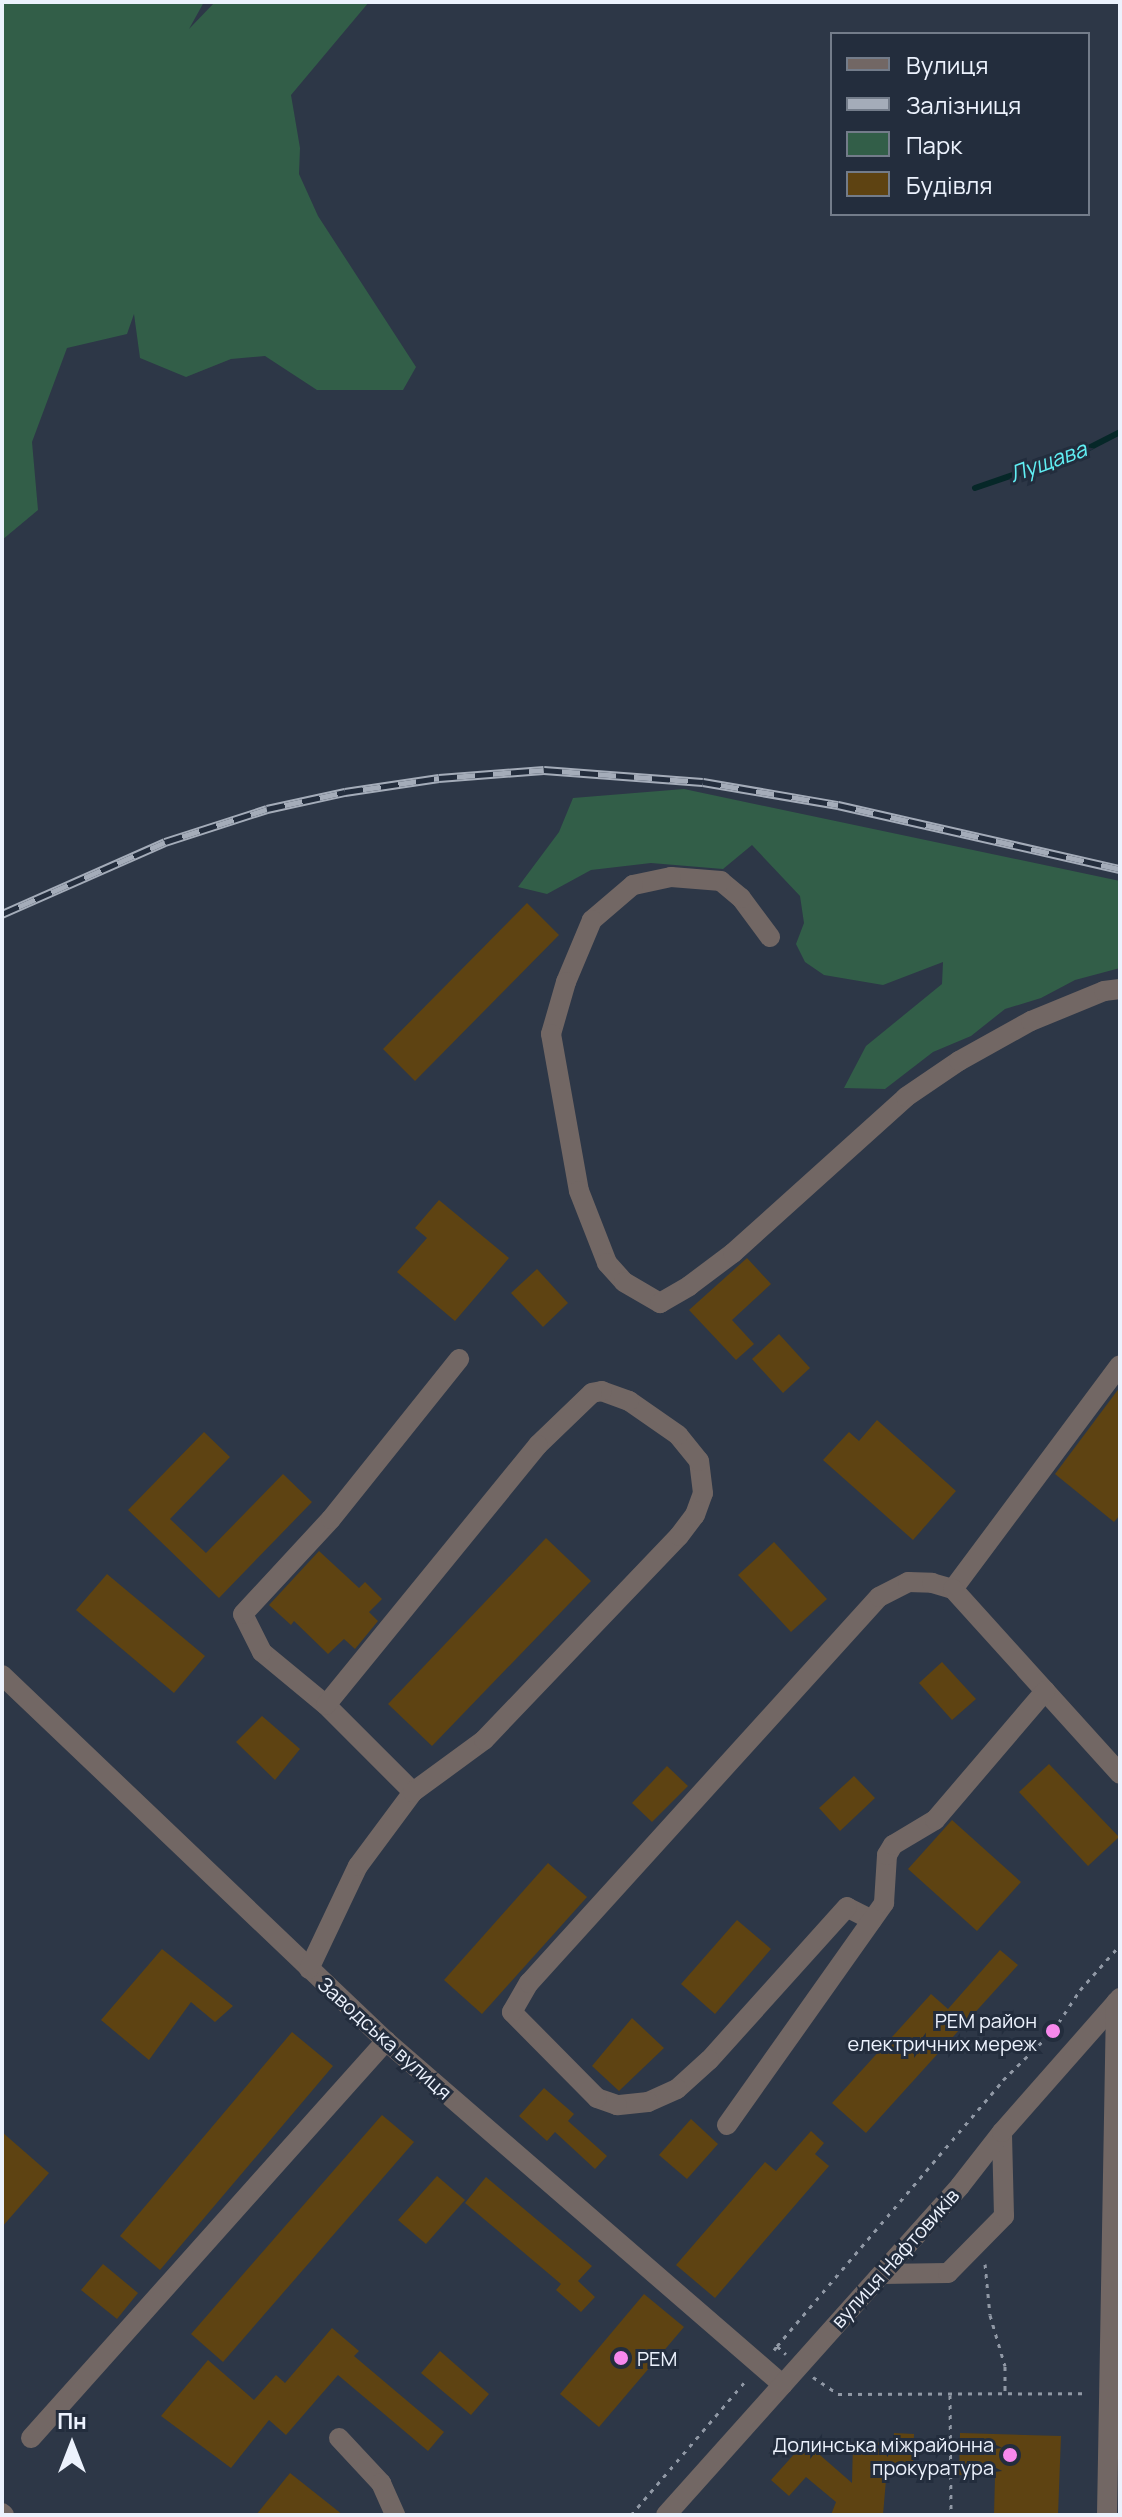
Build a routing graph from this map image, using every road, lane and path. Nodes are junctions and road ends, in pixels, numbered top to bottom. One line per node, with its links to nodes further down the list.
1 (770, 937): 2 (street)
2 (1120, 989)
3 (459, 1359): 8 (street)
4 (1120, 1365): 5 (street)
5 (953, 1589): 7 (street); 11 (street)
6 (2, 1675): 13 (street, Заводська вулиця)
7 (1045, 1691): 9 (street); 11 (street)
8 (326, 1705): 10 (street); 10 (street)
9 (1120, 1774)
10 (413, 1792): 13 (street)
11 (872, 1920): 17 (street)
12 (1120, 1945): 21 (path)
13 (309, 1969): 15 (street, Заводська вулиця)
14 (1118, 2000): 16 (street); 18 (street, вулиця Нафтовиків)
15 (386, 2041): 22 (street, Заводська вулиця); 28 (street)
16 (1117, 2099): 26 (street)
17 (727, 2125)
18 (1002, 2132): 20 (street, вулиця Нафтовиків); 20 (street)
19 (989, 2255): 25 (path)
20 (882, 2274): 23 (street, вулиця Нафтовиків)
21 (777, 2346): 22 (path); 23 (path)
22 (761, 2364): 24 (street, Заводська вулиця); 31 (path)
23 (800, 2366): 24 (street, вулиця Нафтовиків); 27 (path)
24 (783, 2385): 32 (street, вулиця Нафтовиків)
25 (1005, 2394): 26 (path); 27 (path)
26 (1109, 2394): 34 (street)
27 (950, 2395): 33 (path)
28 (31, 2438)
29 (339, 2438): 30 (street)
30 (395, 2515)
31 (631, 2515)
32 (666, 2515)
33 (951, 2515)
34 (1107, 2515)

